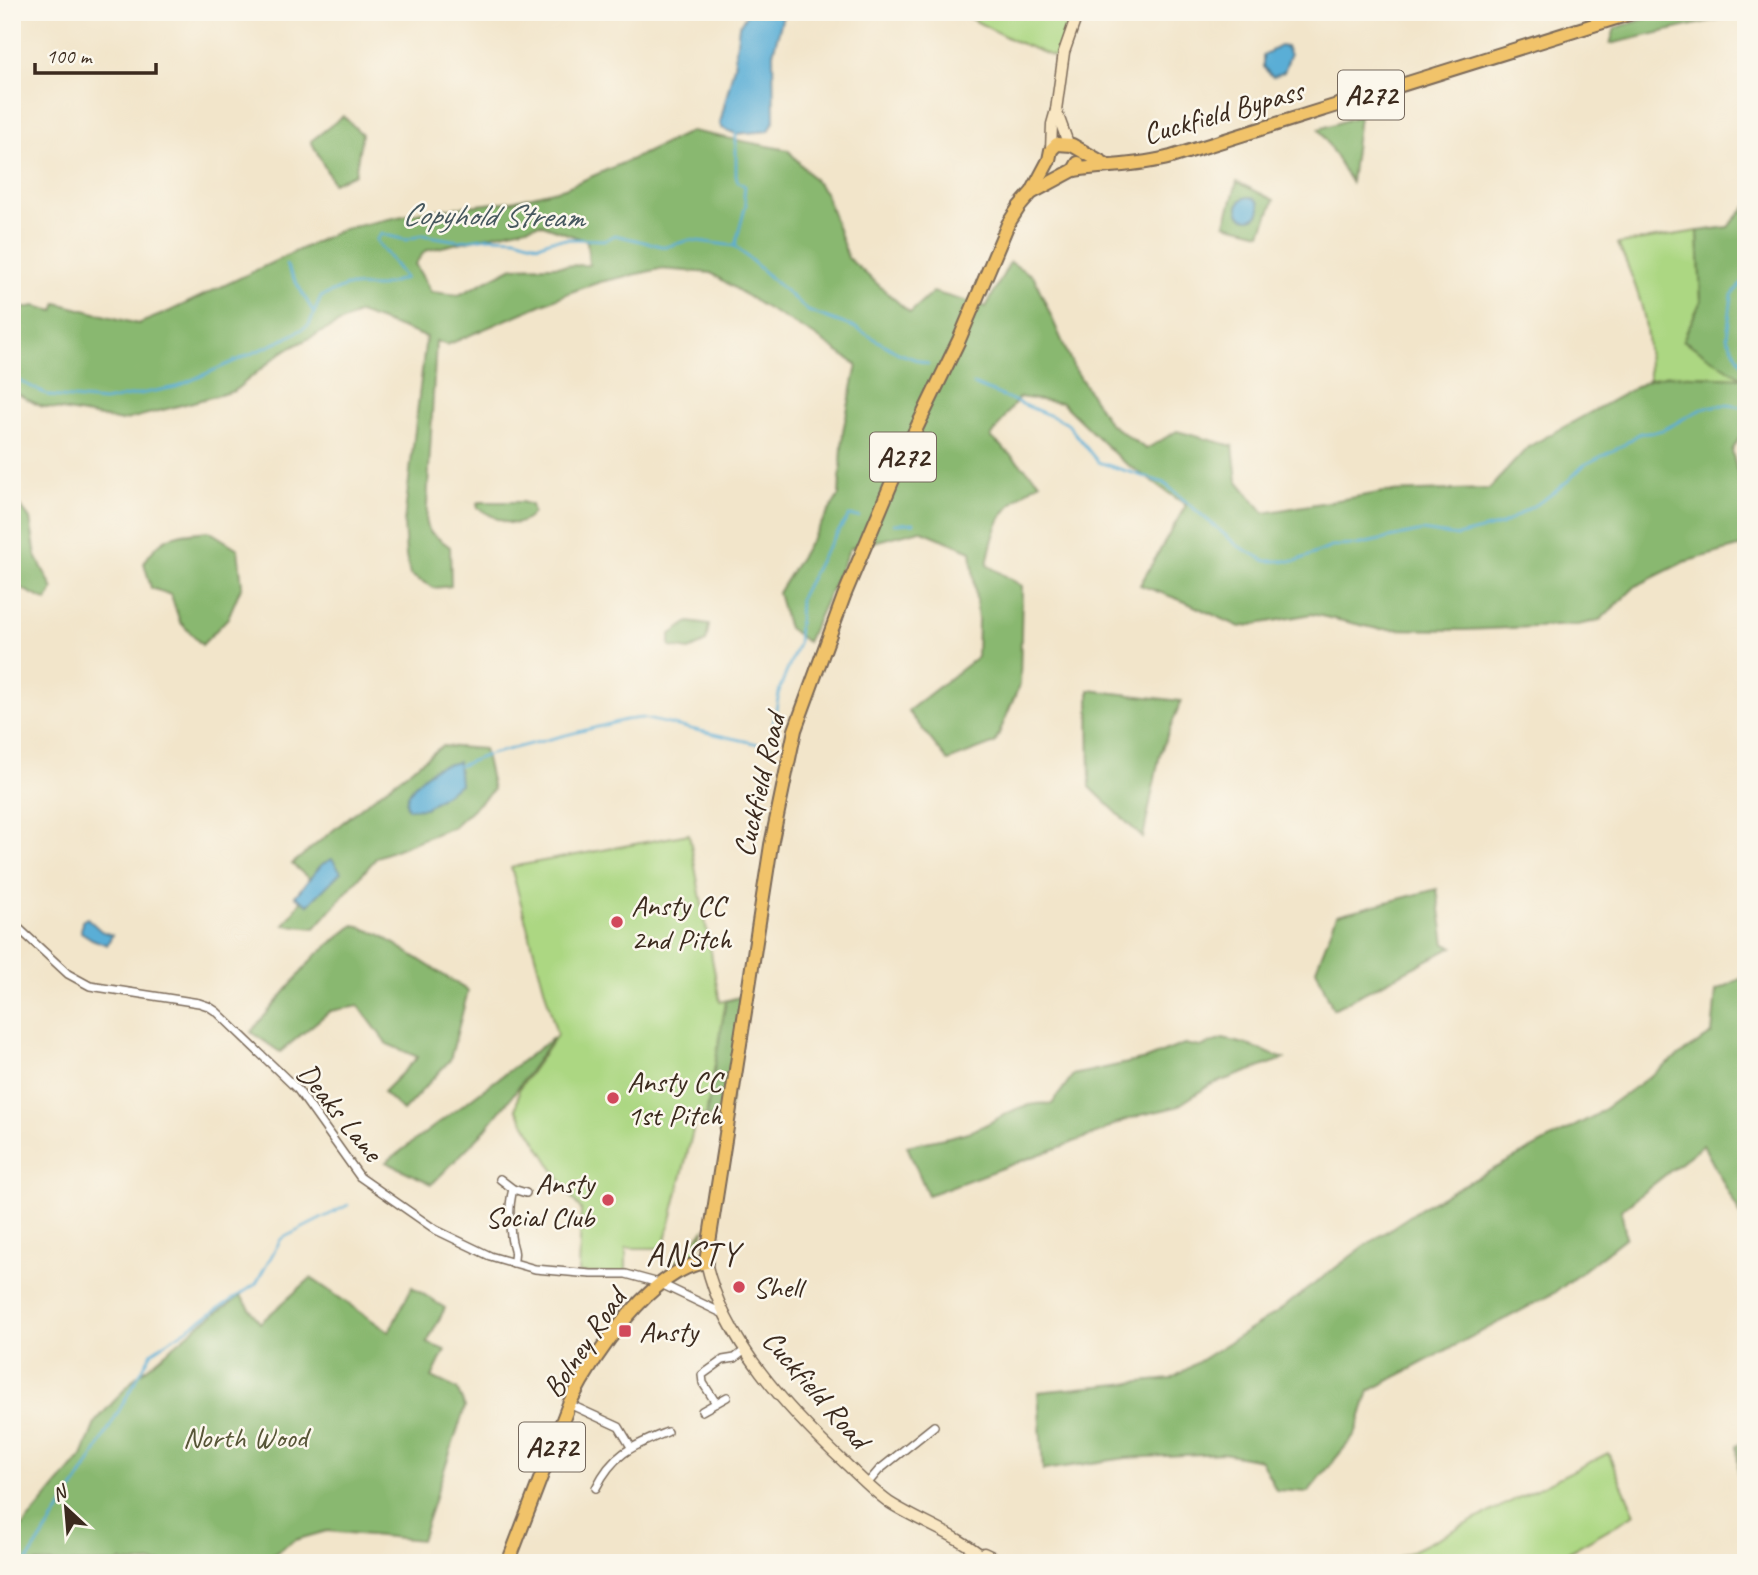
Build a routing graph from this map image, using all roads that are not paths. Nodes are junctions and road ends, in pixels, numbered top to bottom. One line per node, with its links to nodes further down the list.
1 (1078, 12): 3 (main road)
2 (1635, 12): 6 (highway, Cuckfield Bypass / A272)
3 (1056, 110): 4 (main road); 5 (main road)
4 (1072, 146): 5 (highway); 6 (highway, Cuckfield Bypass / A272); 7 (highway)
5 (1050, 155): 7 (highway); 8 (highway, Cuckfield Road / A272)
6 (1105, 164): 7 (highway, Cuckfield Bypass / A272)
7 (1069, 172): 8 (highway, Cuckfield Road / A272)
8 (1032, 192): 13 (highway, Cuckfield Road / A272)
9 (12, 922): 14 (street, Deaks Lane)
10 (500, 1180): 11 (street)
11 (513, 1189): 12 (street); 14 (street)
12 (526, 1193)
13 (706, 1262): 15 (highway, Bolney Road / A272); 16 (main road, Cuckfield Road)
14 (513, 1263): 15 (street, Deaks Lane)
15 (659, 1283): 16 (street, Deaks Lane); 20 (highway, Bolney Road / A272)
16 (725, 1314): 17 (main road, Cuckfield Road)
17 (745, 1350): 19 (street); 25 (main road, Cuckfield Road)
18 (727, 1397): 19 (street)
19 (716, 1403): 21 (street)
20 (569, 1404): 24 (street); 28 (highway, Bolney Road / A272)
21 (702, 1411)
22 (934, 1426): 25 (street)
23 (667, 1432): 24 (street)
24 (631, 1447): 26 (street)
25 (867, 1484): 27 (main road, Cuckfield Road)
26 (596, 1488)
27 (977, 1550): 29 (main road, Cuckfield Road); 30 (main road)
28 (508, 1563)
29 (990, 1563)
30 (1005, 1563)

